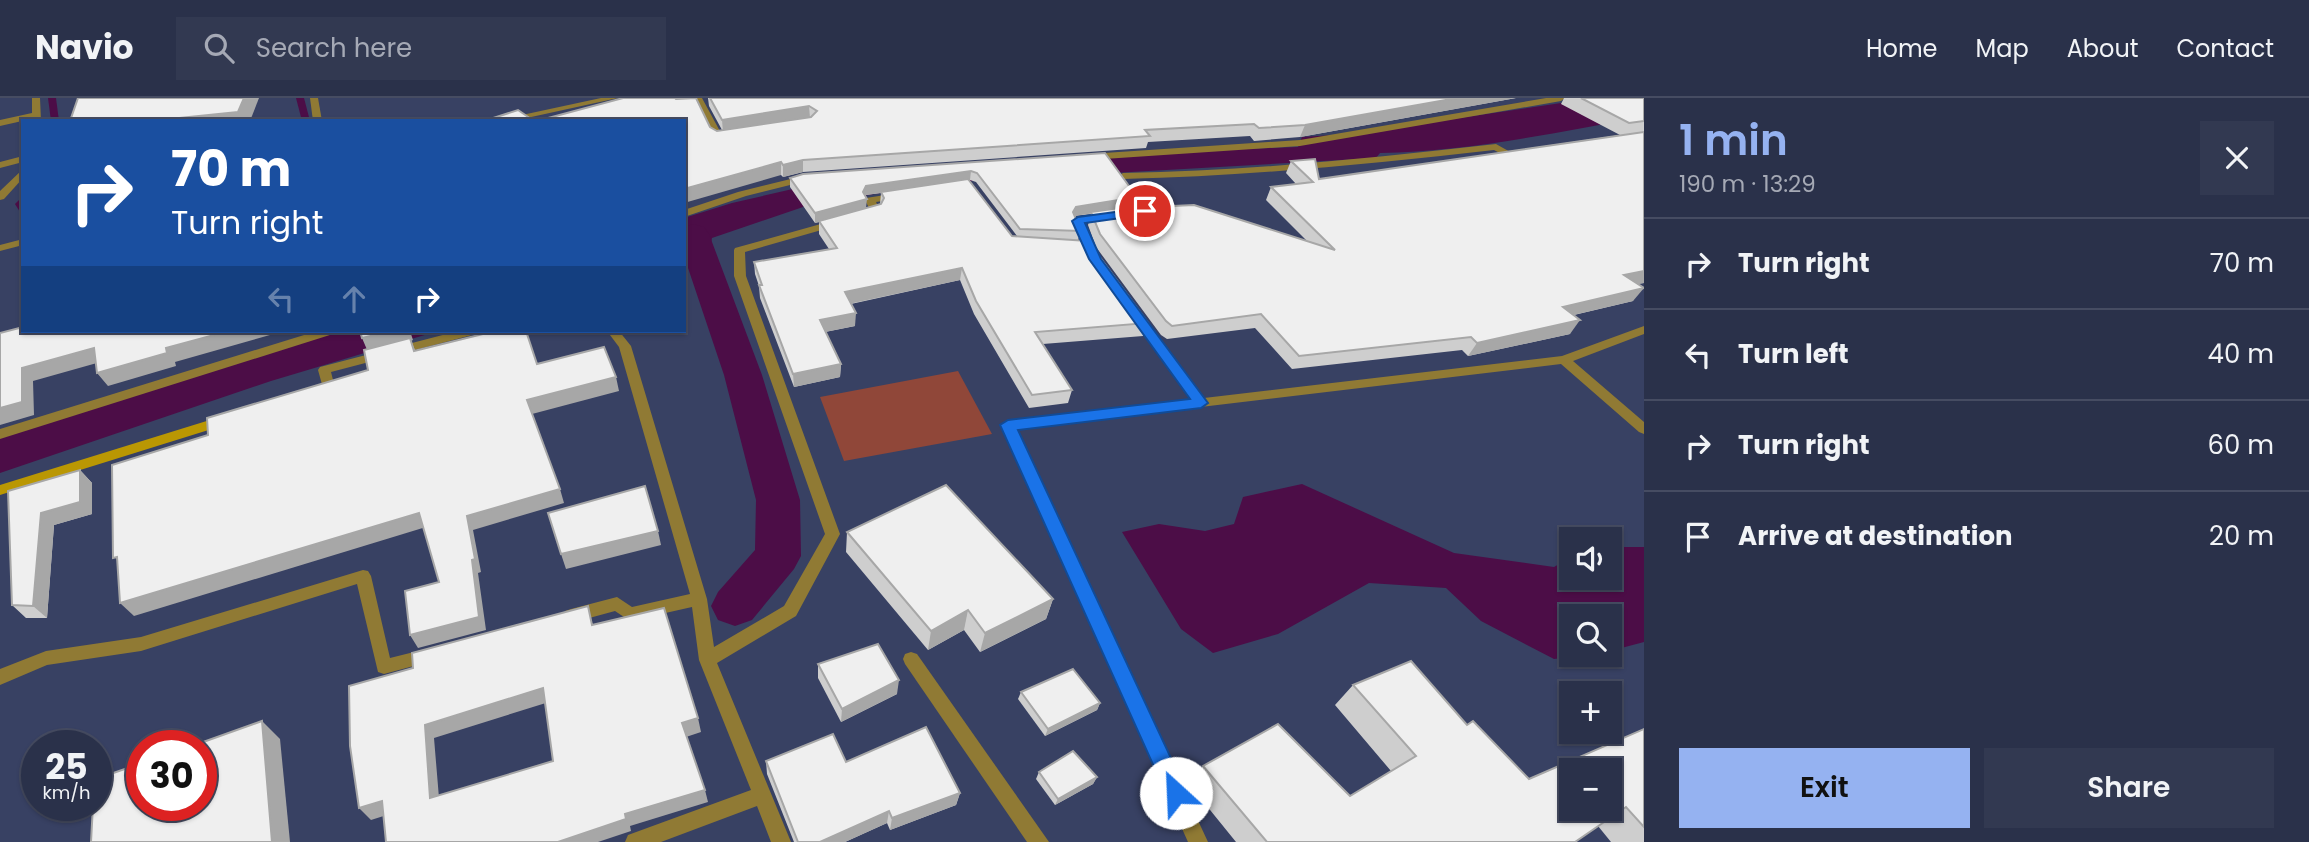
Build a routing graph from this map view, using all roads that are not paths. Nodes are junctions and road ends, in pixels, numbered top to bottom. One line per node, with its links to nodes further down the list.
1 (36, 98): 6 (street)
2 (314, 98): 7 (street)
3 (614, 98): 8 (street)
4 (698, 98): 11 (street)
5 (1561, 98): 13 (street)
6 (36, 118)
7 (318, 119)
8 (508, 119)
9 (21, 120): 10 (street)
10 (0, 123)
11 (745, 134)
12 (1534, 153): 18 (street)
13 (1076, 158)
14 (21, 160): 15 (street)
15 (0, 165)
16 (21, 174): 20 (street)
17 (816, 177): 21 (street)
18 (1130, 188)
19 (907, 195): 44 (street)
20 (0, 197)
21 (686, 213)
22 (1118, 215): 26 (street)
23 (21, 243): 25 (street)
24 (1077, 247): 26 (street)
25 (0, 248)
26 (1089, 248): 27 (street)
27 (1095, 259)
28 (1128, 303): 35 (street)
29 (1644, 330): 33 (street)
30 (323, 333): 38 (street)
31 (464, 333): 34 (street)
32 (614, 333): 40 (street)
33 (1564, 360): 35 (street); 37 (street)
34 (322, 390)
35 (1201, 403): 50 (street)
36 (237, 416): 39 (street)
37 (1644, 429)
38 (0, 434)
39 (0, 490)
40 (699, 599): 41 (street); 44 (street)
41 (552, 621)
42 (449, 649): 45 (street)
43 (911, 659): 49 (street)
44 (707, 660): 46 (street)
45 (0, 677)
46 (762, 795): 47 (street); 48 (street)
47 (635, 842)
48 (781, 842)
49 (1039, 842)
50 (1199, 842)

